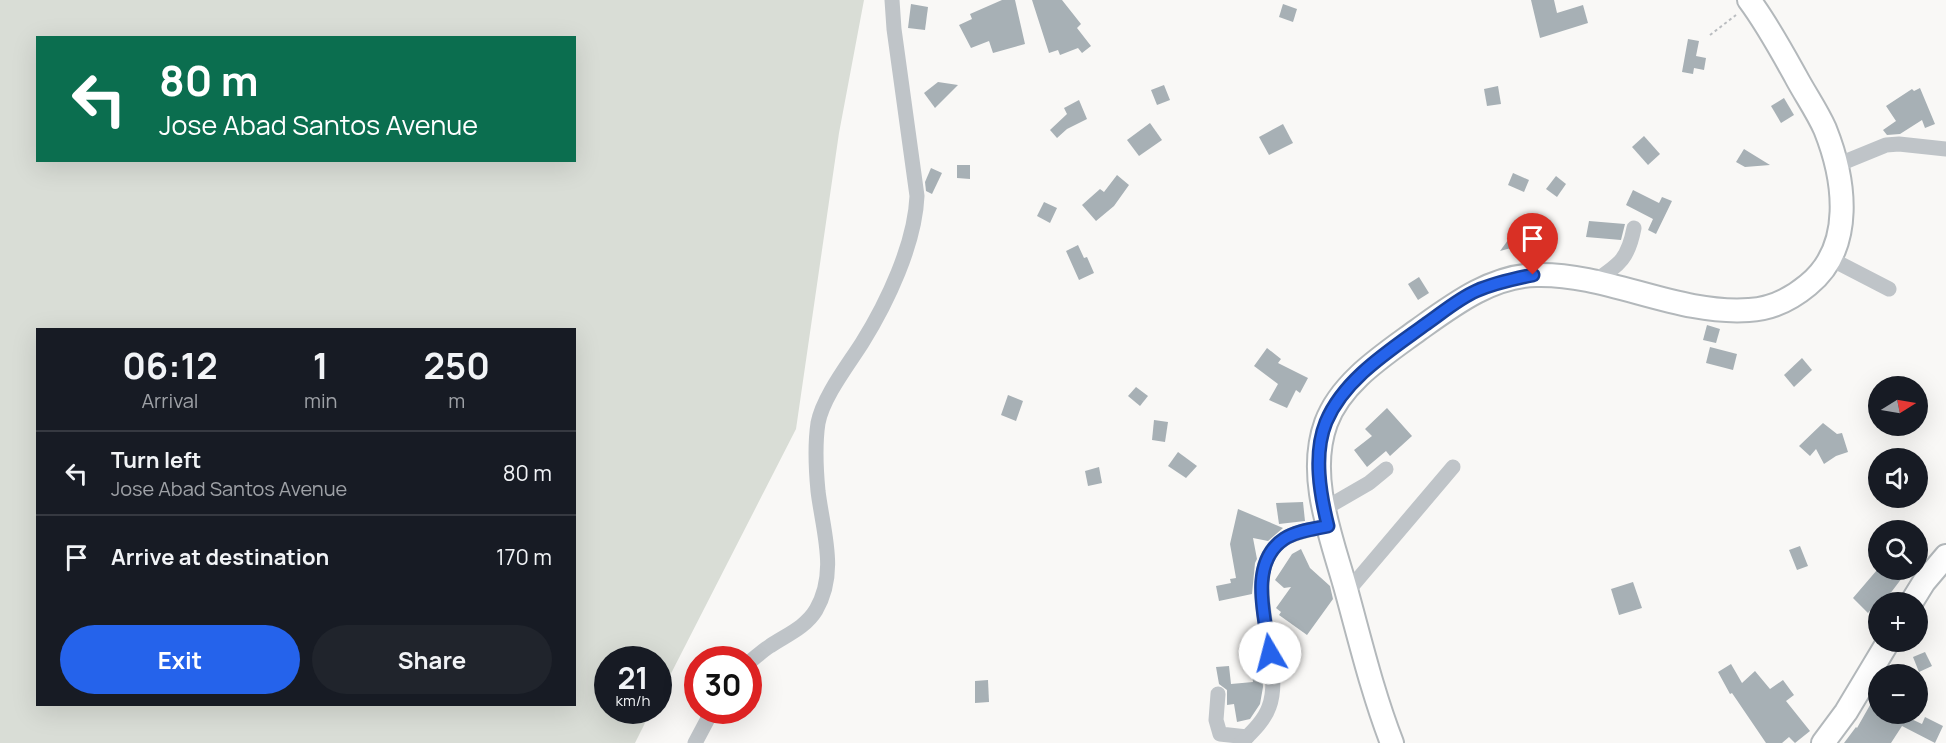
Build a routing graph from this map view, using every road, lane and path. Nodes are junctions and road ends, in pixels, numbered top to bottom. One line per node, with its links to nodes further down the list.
1 (892, 0): 16 (street)
2 (1745, 4): 3 (path); 5 (highway)
3 (1710, 35)
4 (1946, 149): 5 (street)
5 (1836, 165): 7 (highway)
6 (1634, 228): 8 (street)
7 (1831, 259): 8 (highway); 9 (street)
8 (1595, 281): 12 (highway)
9 (1889, 289)
10 (1453, 467): 14 (street)
11 (1386, 469): 12 (street)
12 (1326, 517): 14 (highway); 20 (street)
13 (1946, 556): 15 (highway)
14 (1347, 592): 22 (highway)
15 (1918, 592)
16 (762, 652)
17 (1882, 652): 23 (highway)
18 (1218, 694): 20 (street)
19 (705, 724): 21 (street)
20 (1244, 740)
21 (695, 743)
22 (1392, 743)
23 (1823, 743)

